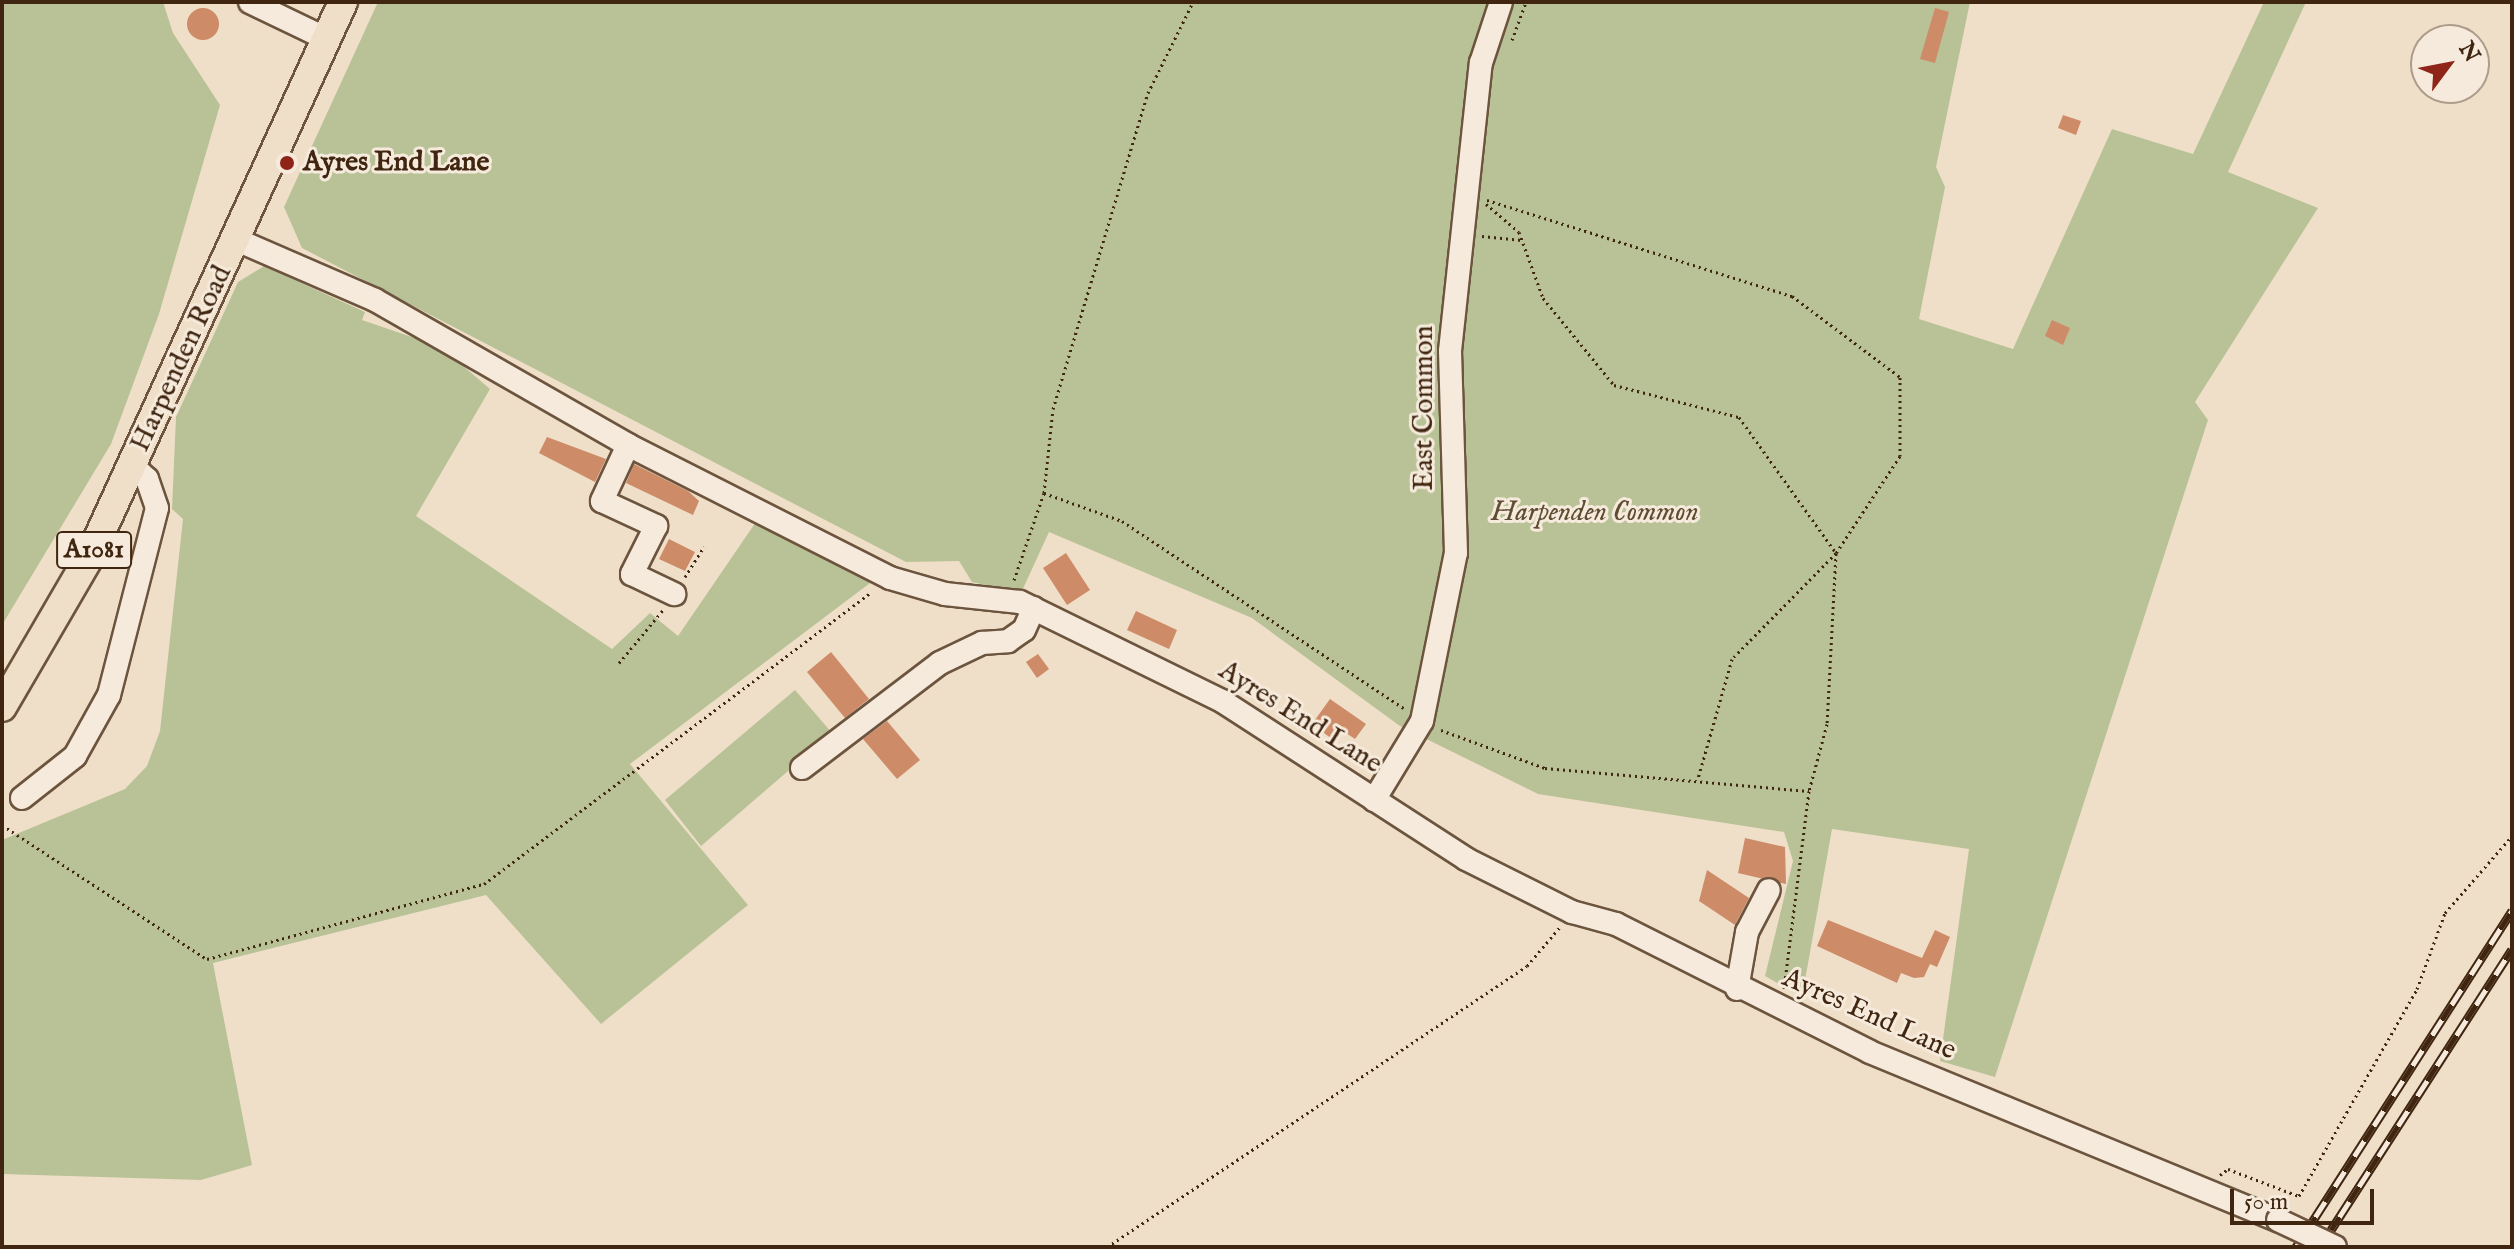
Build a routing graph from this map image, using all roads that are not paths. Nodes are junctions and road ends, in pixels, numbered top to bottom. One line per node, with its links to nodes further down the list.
1 (250, 2): 4 (street)
2 (343, 2): 4 (main road, Harpenden Road / A1081)
3 (1501, 2): 13 (street, East Common)
4 (327, 39): 5 (main road, Harpenden Road / A1081)
5 (237, 240): 6 (street, Ayres End Lane); 7 (main road, Harpenden Road / A1081)
6 (628, 445): 8 (street); 9 (street, Ayres End Lane)
7 (133, 466): 10 (main road, Harpenden Road / A1081); 12 (street)
8 (674, 594)
9 (1034, 608): 11 (street); 13 (street, Ayres End Lane)
10 (2, 707)
11 (802, 768)
12 (22, 798)
13 (1374, 800): 15 (street, Ayres End Lane)
14 (1769, 890): 15 (street)
15 (1737, 989): 16 (street, Ayres End Lane, bridge)
16 (2335, 1247)

